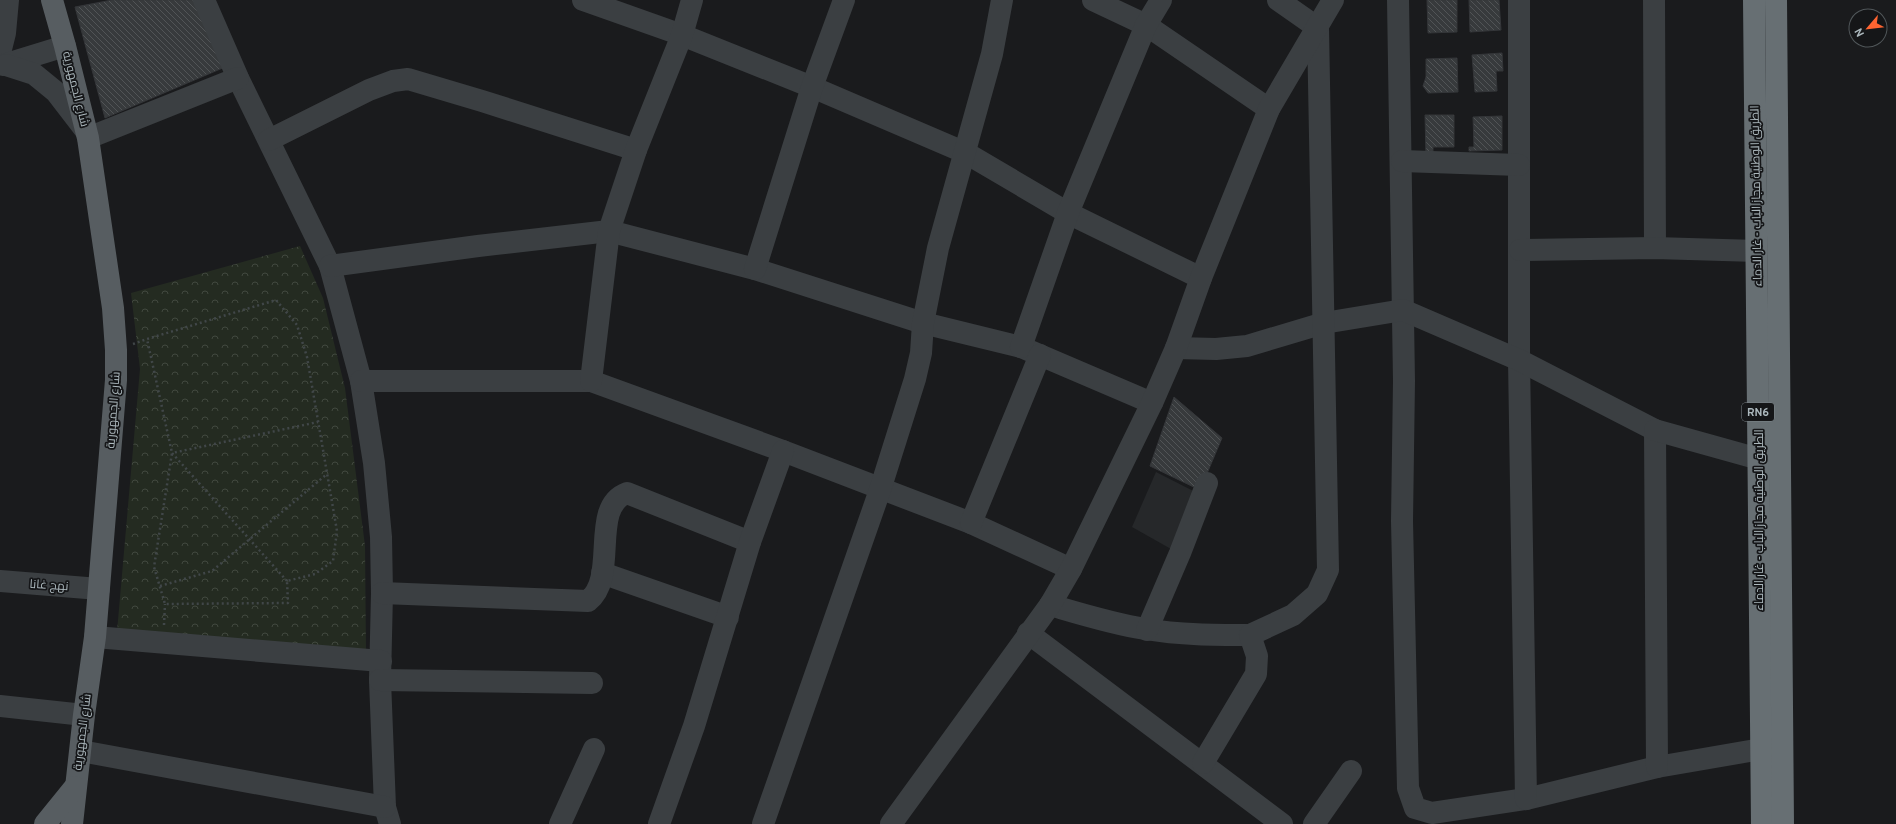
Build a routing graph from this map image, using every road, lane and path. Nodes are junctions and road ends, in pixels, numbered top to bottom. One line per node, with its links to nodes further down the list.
1 (8, 0): 21 (street)
2 (52, 0): 20 (main road, شارع الجمهورية)
3 (204, 0): 22 (street)
4 (583, 0): 19 (street)
5 (692, 0): 19 (street)
6 (844, 0): 23 (street)
7 (1002, 0): 28 (street)
8 (1093, 0): 17 (street)
9 (1161, 0): 17 (street)
10 (1278, 0): 18 (street)
11 (1333, 0): 18 (street)
12 (1398, 0): 29 (street)
13 (1519, 0): 30 (street)
14 (1654, 0): 33 (street)
15 (1754, 0): 35 (highway, الطريق الوطنية مجاز الباب - غار الدماء / RN6)
16 (1776, 0): 97 (highway, الطريق الوطنية مجاز الباب - غار الدماء / RN6)
17 (1146, 25): 24 (street); 31 (street)
18 (1318, 28): 24 (street); 41 (street)
19 (682, 35): 23 (street); 27 (street)
20 (65, 46): 21 (street); 25 (main road, شارع الجمهورية)
21 (2, 61): 25 (street)
22 (238, 78): 25 (street); 26 (street)
23 (812, 87): 28 (street); 37 (street)
24 (1269, 109): 38 (street)
25 (87, 134): 45 (main road, شارع الجمهورية)
26 (269, 140): 27 (street); 36 (street)
27 (636, 150): 32 (street)
28 (966, 153): 31 (street); 40 (street)
29 (1402, 161): 30 (street); 39 (street)
30 (1519, 165): 34 (street)
31 (1068, 213): 38 (street); 43 (street)
32 (608, 231): 36 (street); 37 (street); 49 (street)
33 (1655, 248): 34 (street); 35 (street)
34 (1520, 250): 47 (street)
35 (1757, 251): 55 (highway, الطريق الوطنية مجاز الباب - غار الدماء / RN6)
36 (330, 266): 48 (street)
37 (755, 269): 40 (street)
38 (1201, 278): 44 (street)
39 (1403, 310): 41 (street); 47 (street); 86 (street)
40 (924, 323): 43 (street); 58 (street)
41 (1324, 323): 44 (street); 73 (street)
42 (147, 339): 45 (path); 51 (path); 54 (path)
43 (1020, 347): 46 (street)
44 (1176, 348): 50 (street)
45 (116, 350): 67 (main road, شارع الجمهورية)
46 (1040, 355): 50 (street); 59 (street)
47 (1519, 360): 52 (street); 86 (street)
48 (361, 381): 49 (street); 68 (street)
49 (591, 381): 53 (street)
50 (1152, 403): 62 (street)
51 (318, 422): 54 (path); 56 (path)
52 (1655, 430): 55 (street); 83 (street)
53 (782, 451): 58 (street); 61 (street)
54 (172, 453): 60 (path); 66 (path)
55 (1758, 459): 80 (highway, الطريق الوطنية مجاز الباب - غار الدماء / RN6)
56 (327, 473): 60 (path); 65 (path)
57 (1207, 483): 71 (street)
58 (880, 490): 59 (street); 92 (street)
59 (970, 523): 62 (street)
60 (250, 540): 65 (path); 66 (path)
61 (750, 542): 63 (street); 70 (street)
62 (1071, 569): 69 (street)
63 (602, 573): 68 (street); 70 (street)
64 (0, 581): 67 (street, نهج غانا)
65 (287, 581): 66 (path)
66 (160, 586)
67 (99, 589): 74 (main road, شارع الجمهورية)
68 (382, 593): 75 (street)
69 (1050, 605): 71 (street); 72 (street)
70 (728, 617): 91 (street)
71 (1147, 630): 73 (street)
72 (1028, 633): 82 (street); 93 (street)
73 (1250, 636): 82 (street)
74 (95, 637): 75 (street); 78 (main road, شارع الجمهورية)
75 (380, 671): 76 (street); 87 (street)
76 (592, 683)
77 (0, 706): 78 (street)
78 (84, 715): 81 (main road, شارع الجمهورية)
79 (594, 749): 90 (street)
80 (1761, 750): 83 (street); 96 (highway, الطريق الوطنية مجاز الباب - غار الدماء / RN6)
81 (81, 751): 85 (main road, شارع الجمهورية); 87 (street)
82 (1203, 763): 94 (street)
83 (1656, 767): 86 (street)
84 (1351, 771): 95 (street)
85 (75, 787): 88 (main road); 89 (main road, شارع الجمهورية)
86 (1526, 799)
87 (387, 816)
88 (45, 824)
89 (72, 824)
90 (560, 824)
91 (659, 824)
92 (762, 824)
93 (891, 824)
94 (1282, 824)
95 (1314, 824)
96 (1762, 824)
97 (1783, 824)

